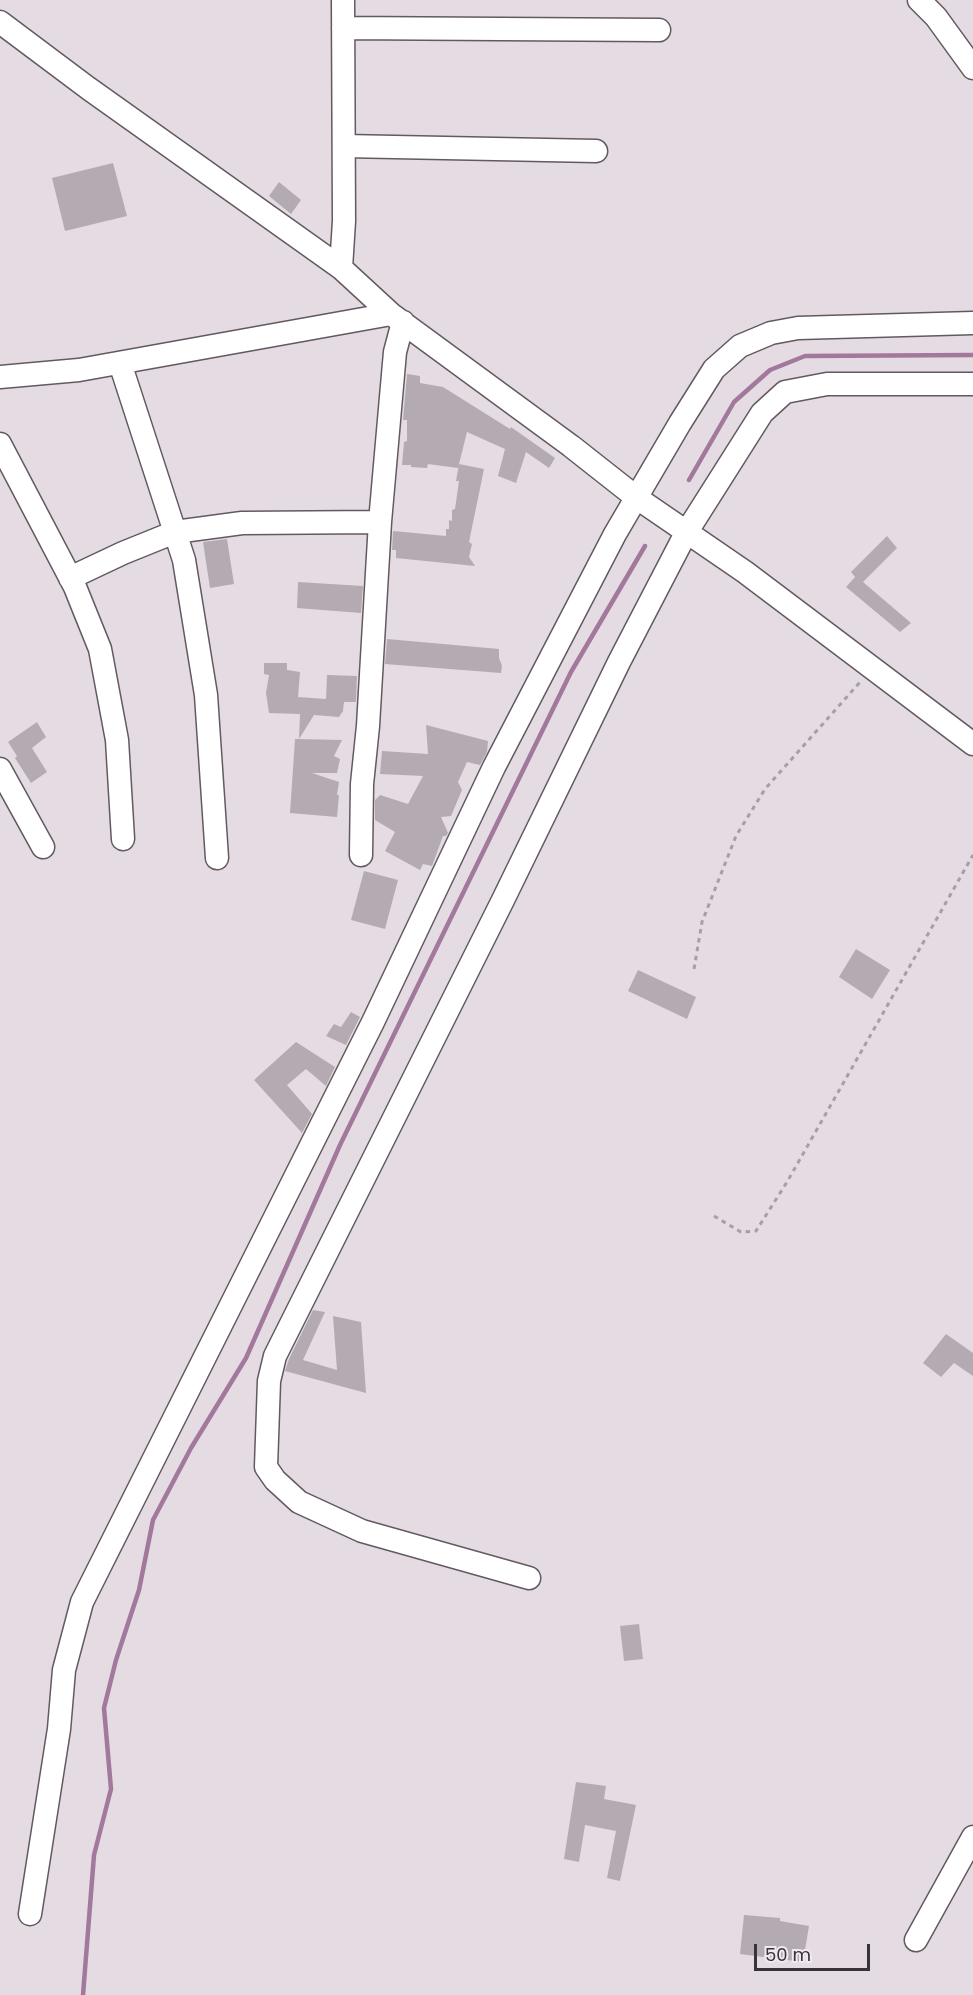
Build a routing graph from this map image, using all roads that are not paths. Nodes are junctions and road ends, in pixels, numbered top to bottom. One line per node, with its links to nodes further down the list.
1 (343, 0): 4 (street)
2 (919, 0): 6 (street)
3 (0, 22): 9 (street)
4 (343, 28): 5 (street); 7 (street)
5 (659, 30)
6 (973, 68)
7 (344, 146): 8 (street); 9 (street)
8 (596, 151)
9 (340, 268): 10 (street)
10 (397, 318): 12 (street); 16 (street); 17 (street)
11 (973, 323): 16 (street)
12 (120, 363): 13 (street); 18 (street)
13 (0, 377)
14 (973, 384): 19 (street)
15 (0, 444): 20 (street)
16 (637, 498): 19 (street); 29 (street)
17 (380, 522): 18 (street); 25 (street)
18 (175, 532): 20 (street); 26 (street)
19 (686, 533): 21 (street); 27 (street)
20 (70, 578): 23 (street)
21 (973, 744)
22 (0, 769): 24 (street)
23 (123, 839)
24 (43, 847)
25 (361, 855)
26 (218, 858)
27 (529, 1578)
28 (973, 1837): 30 (street)
29 (30, 1914)
30 (916, 1940)

